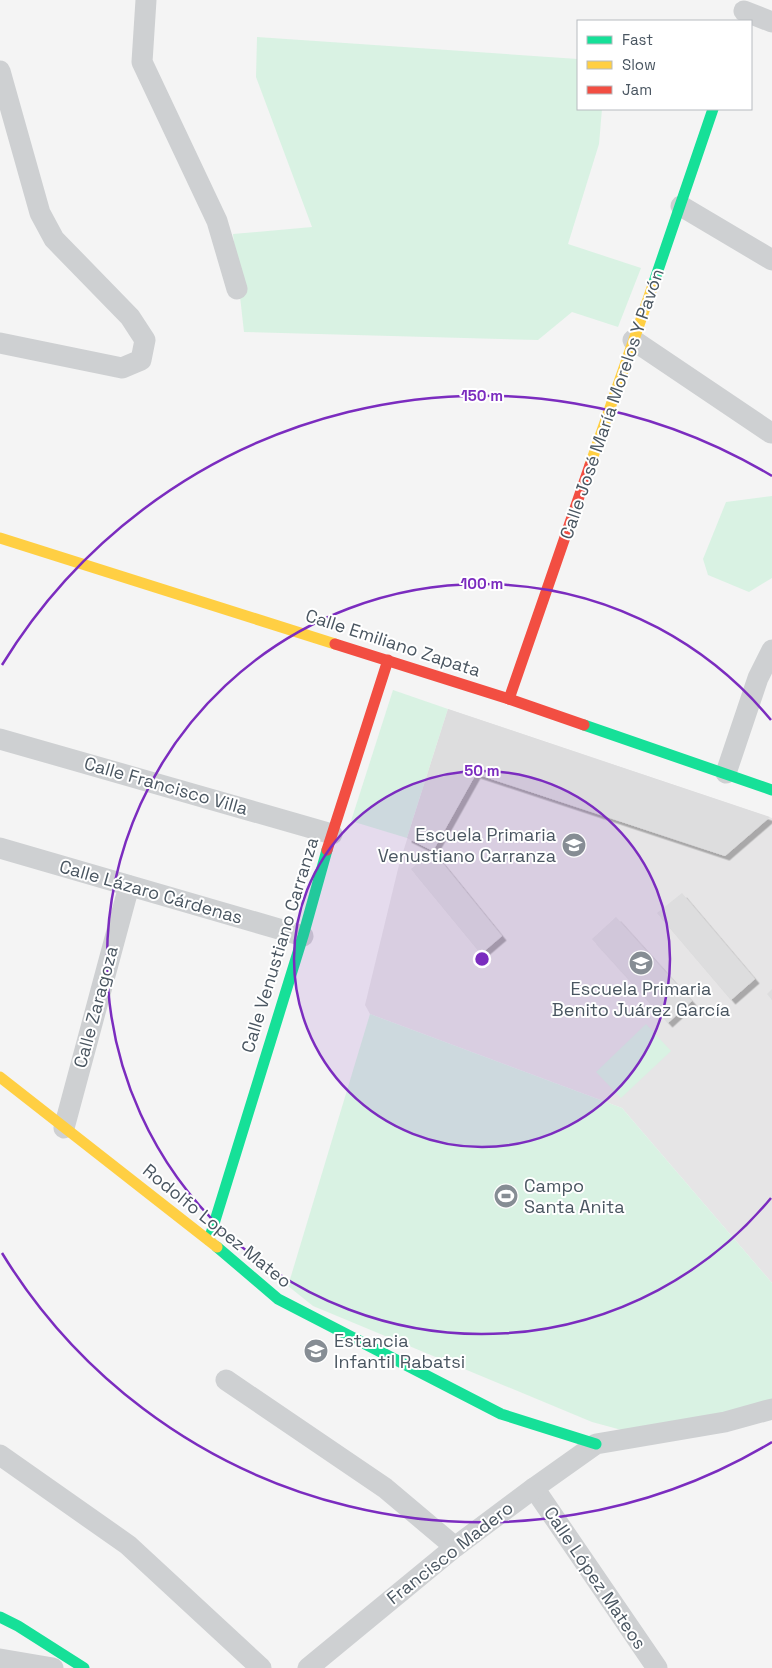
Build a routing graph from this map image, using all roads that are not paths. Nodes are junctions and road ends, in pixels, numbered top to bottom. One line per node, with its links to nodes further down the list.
1 (146, 0): 8 (street)
2 (744, 11): 3 (street)
3 (772, 22)
4 (0, 71): 10 (street)
5 (713, 110): 6 (street, Calle José María Morelos Y Pavón)
6 (682, 206): 7 (street); 9 (street, Calle José María Morelos Y Pavón)
7 (772, 260)
8 (237, 289)
9 (633, 340): 11 (street); 15 (street, Calle José María Morelos Y Pavón)
10 (0, 342)
11 (771, 433)
12 (0, 538): 14 (street, Calle Emiliano Zapata)
13 (772, 650): 17 (street)
14 (388, 660): 15 (street, Calle Emiliano Zapata); 19 (street, Calle Venustiano Carranza)
15 (509, 699): 17 (street, Calle Emiliano Zapata)
16 (0, 738): 19 (street, Calle Francisco Villa)
17 (726, 773): 18 (street, Calle Emiliano Zapata)
18 (772, 790)
19 (332, 834): 22 (street, Calle Venustiano Carranza)
20 (0, 848): 21 (street, Calle Lázaro Cárdenas)
21 (129, 886): 22 (street, Calle Lázaro Cárdenas); 24 (street, Calle Zaragoza)
22 (303, 936): 25 (street, Calle Venustiano Carranza)
23 (0, 1077): 24 (street, Rodolfo Lopez Mateo)
24 (64, 1128): 25 (street, Rodolfo Lopez Mateo)
25 (209, 1240): 28 (street, Rodolfo Lopez Mateo)
26 (226, 1380): 31 (street)
27 (772, 1409): 28 (street)
28 (596, 1444): 30 (street, Francisco Madero)
29 (0, 1455): 36 (street)
30 (534, 1488): 31 (street, Francisco Madero); 38 (street, Calle López Mateos)
31 (455, 1547): 37 (street, Francisco Madero)
32 (0, 1617): 35 (street)
33 (0, 1659): 34 (street)
34 (53, 1668)
35 (84, 1668)
36 (261, 1668)
37 (308, 1668)
38 (657, 1668)

